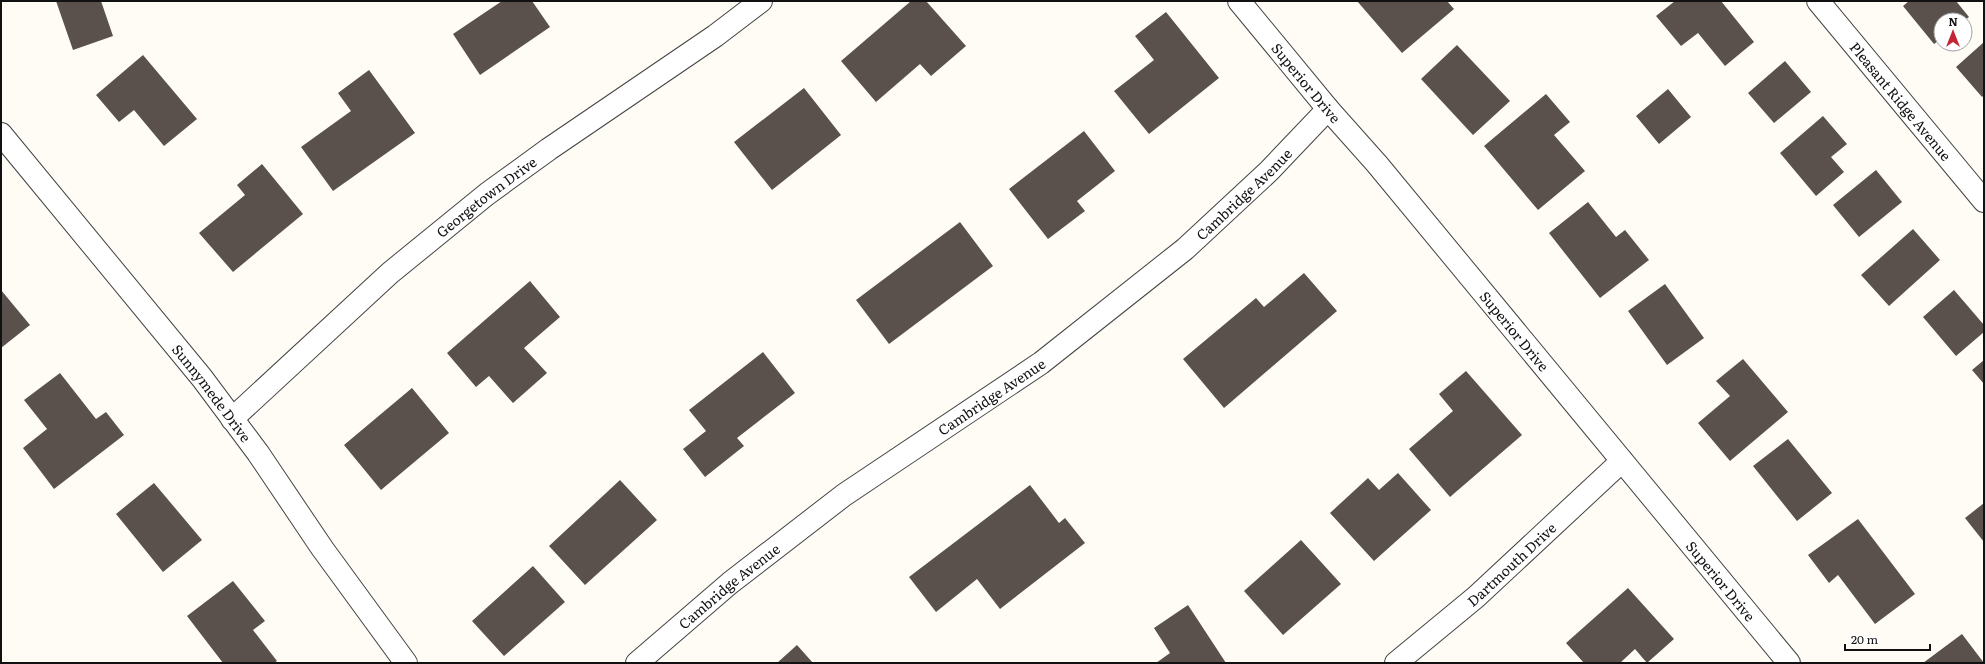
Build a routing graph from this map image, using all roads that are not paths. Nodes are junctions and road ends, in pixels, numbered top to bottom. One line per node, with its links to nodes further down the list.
1 (761, 1): 7 (street, Georgetown Drive)
2 (1239, 1): 4 (street, Superior Drive)
3 (1818, 1): 6 (street, Pleasant Ridge Avenue)
4 (1328, 109): 8 (street, Superior Drive); 10 (street, Cambridge Avenue)
5 (1, 134): 7 (street, Sunnymede Drive)
6 (1984, 201)
7 (232, 419): 9 (street, Sunnymede Drive)
8 (1622, 461): 11 (street, Dartmouth Drive); 12 (street, Superior Drive)
9 (406, 663)
10 (637, 663)
11 (1396, 663)
12 (1789, 663)

